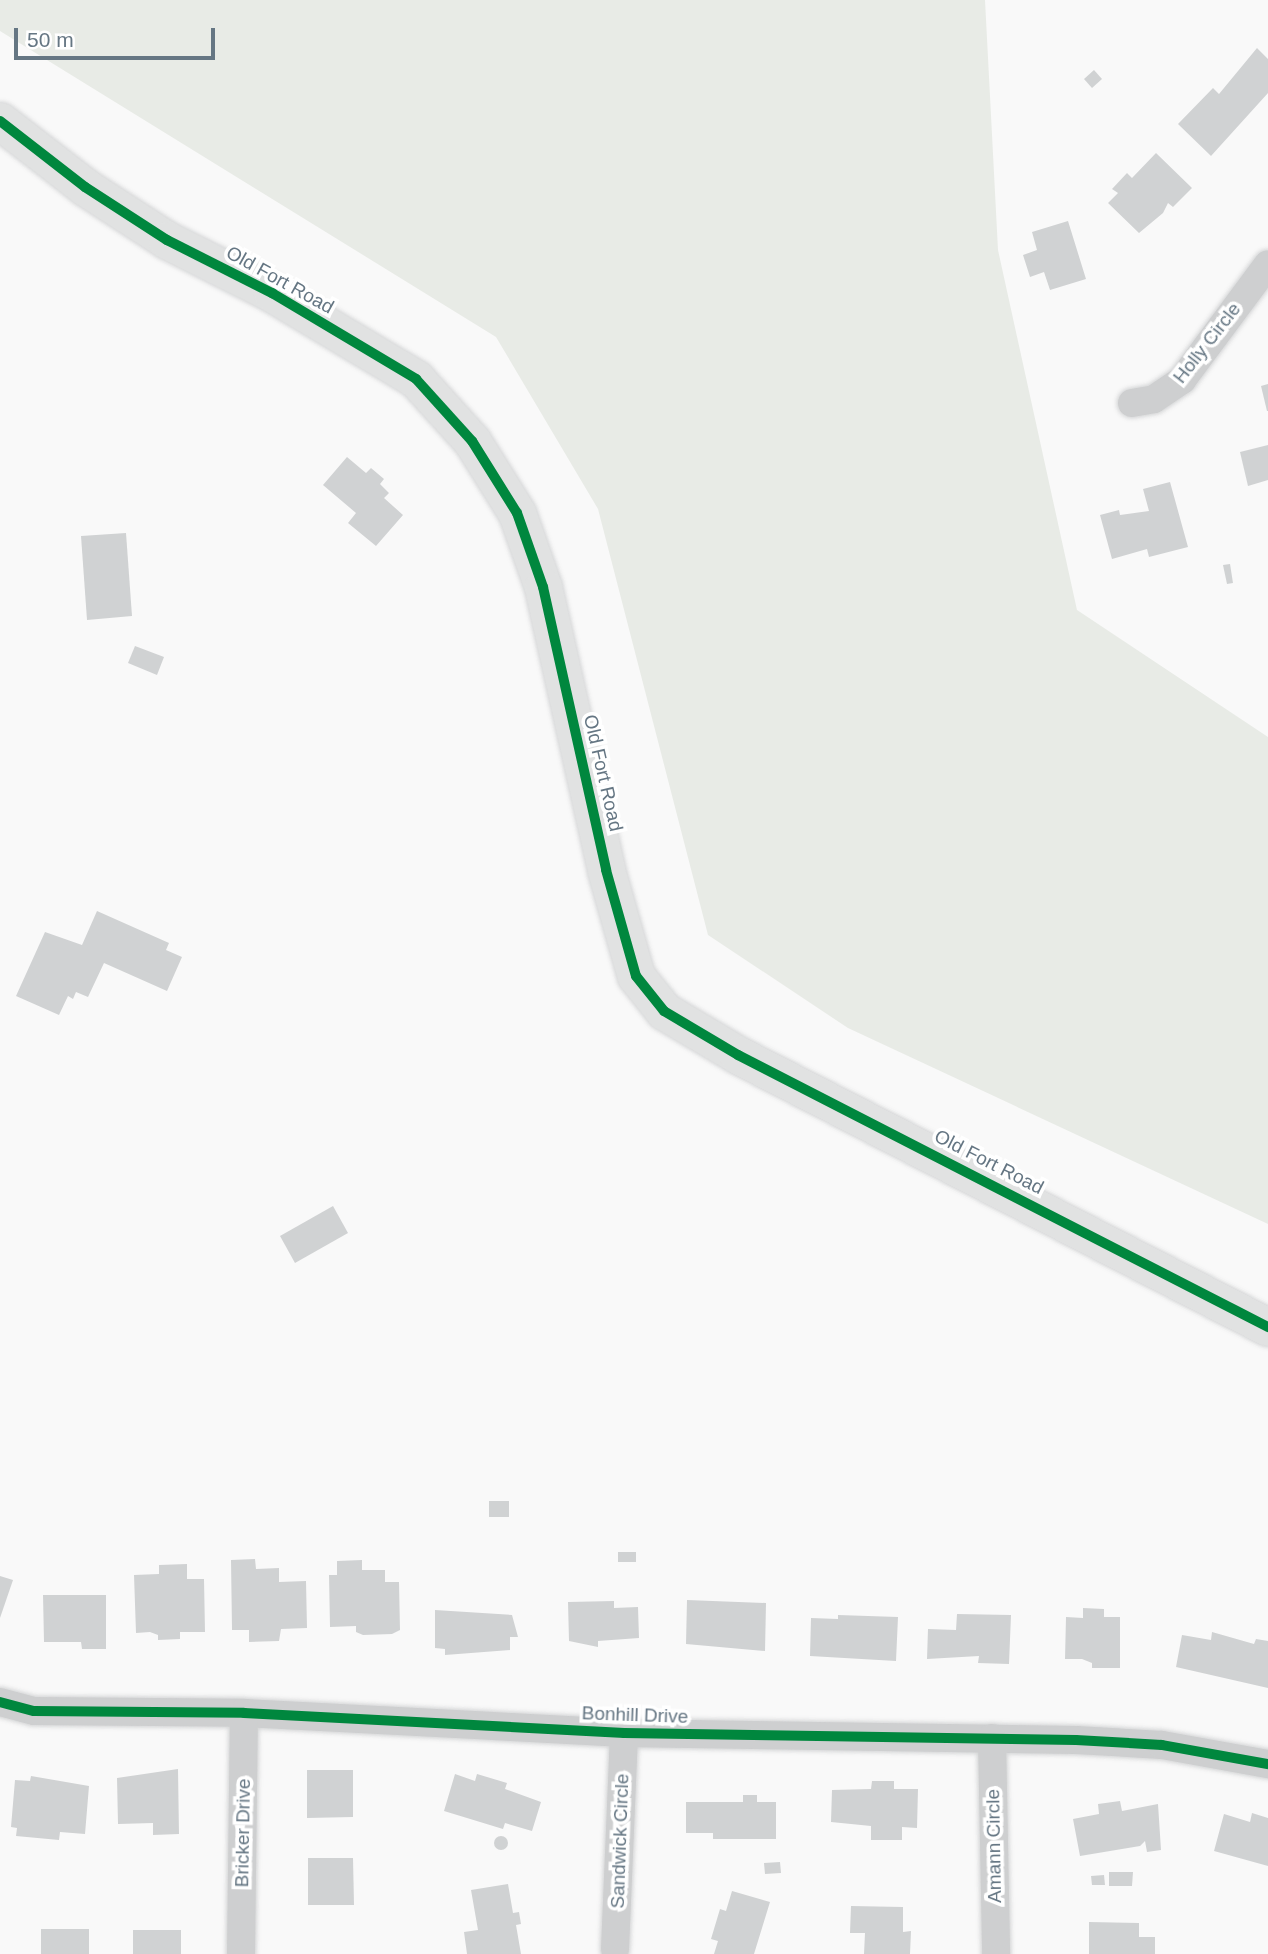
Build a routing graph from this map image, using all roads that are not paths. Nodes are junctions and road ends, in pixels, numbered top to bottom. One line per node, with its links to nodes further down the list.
1 (0, 121): 4 (main road, Old Fort Road)
2 (1268, 264): 3 (street, Holly Circle)
3 (1132, 403)
4 (1268, 1327)
5 (0, 1702): 6 (street, Bonhill Drive)
6 (244, 1713): 7 (street, Bonhill Drive); 11 (street, Bricker Drive)
7 (624, 1733): 8 (street, Bonhill Drive); 10 (street, Sandwick Circle)
8 (992, 1738): 9 (street, Bonhill Drive); 12 (street, Amann Circle)
9 (1268, 1764)
10 (615, 1949)
11 (242, 1954)
12 (996, 1954)

